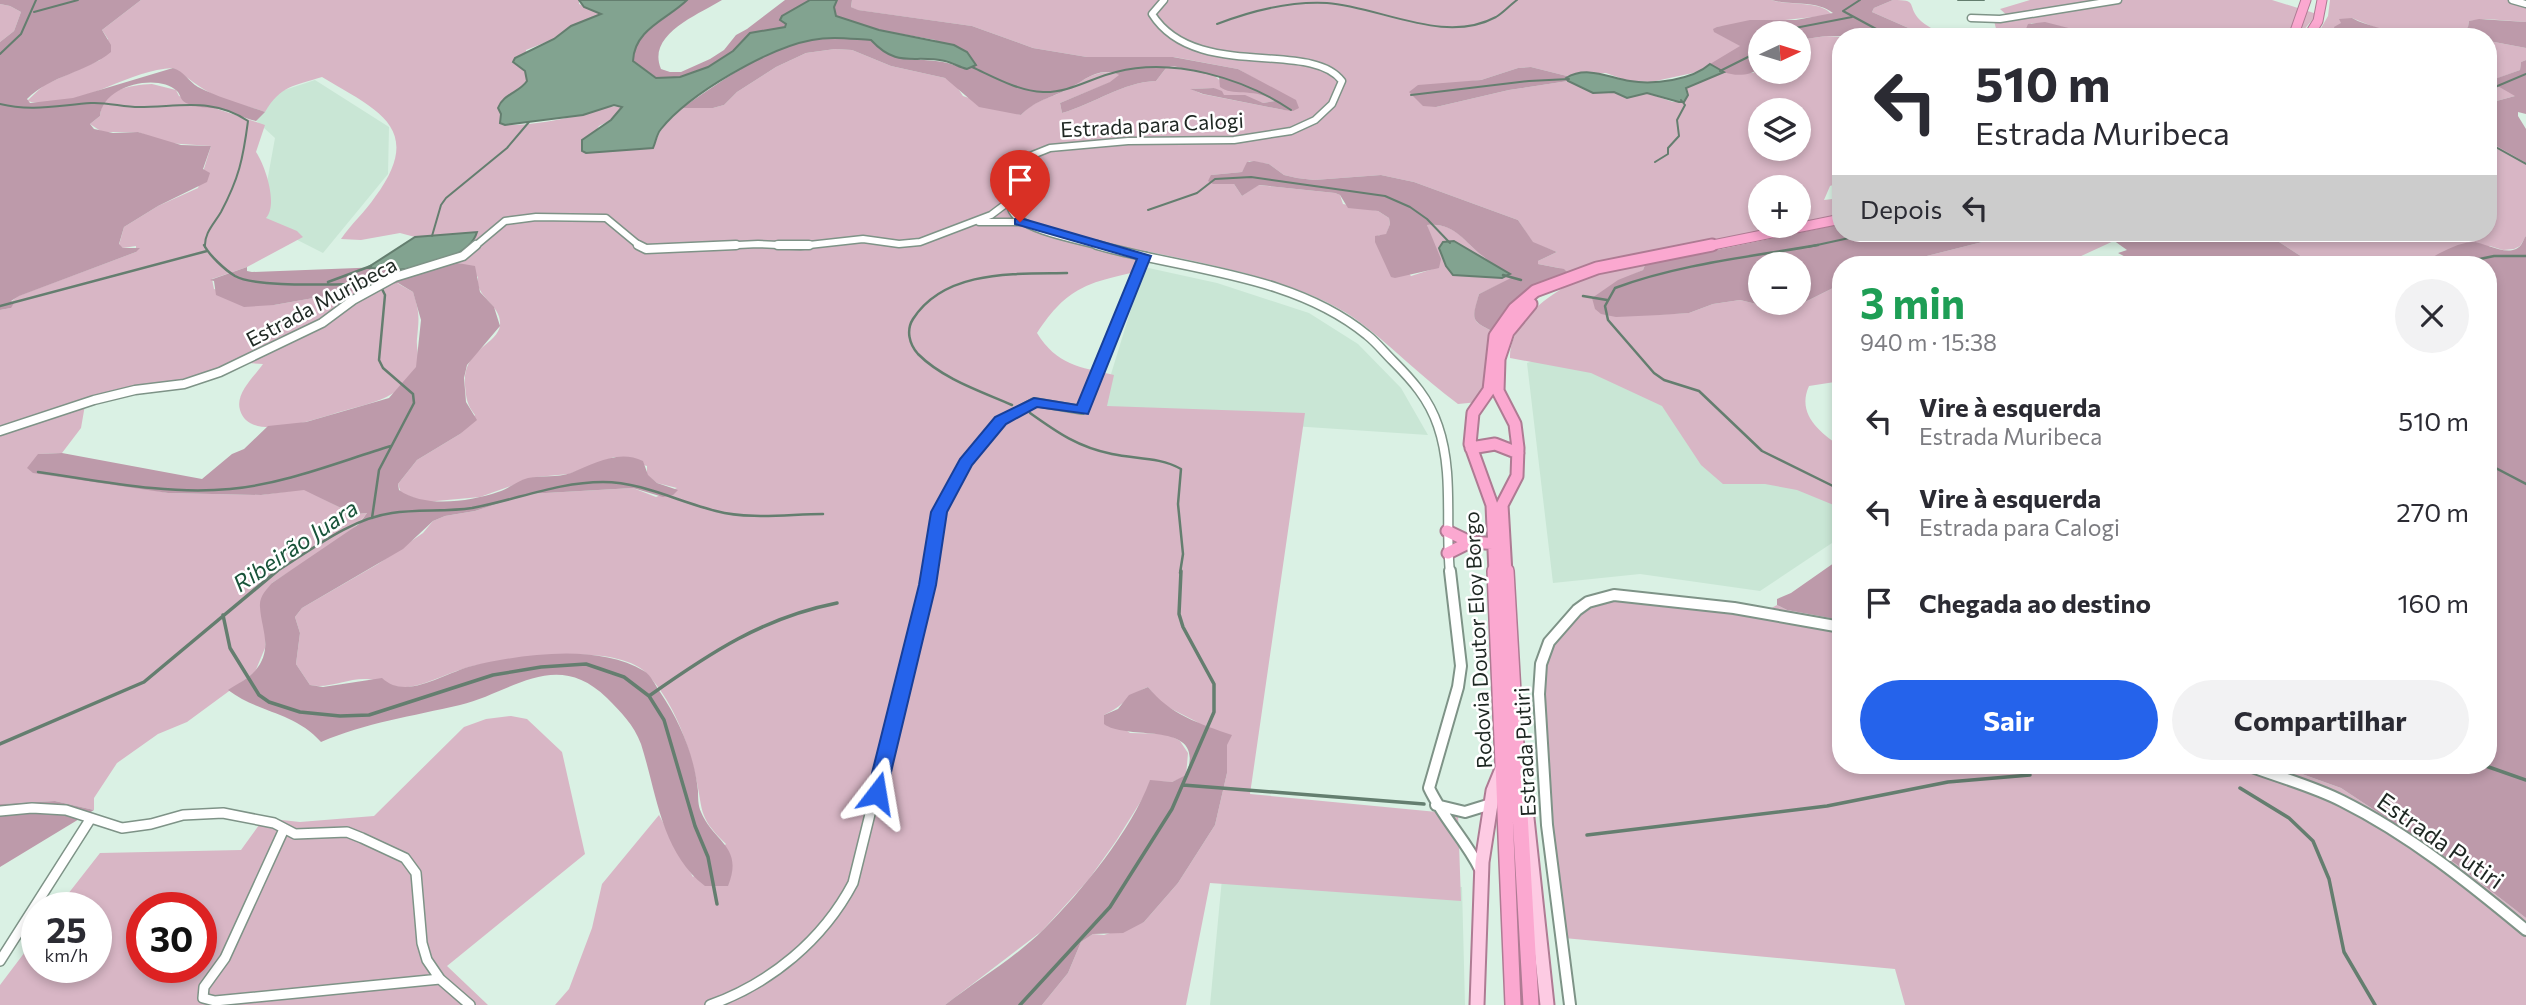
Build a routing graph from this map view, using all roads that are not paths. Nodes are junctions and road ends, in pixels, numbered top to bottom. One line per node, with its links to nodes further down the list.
1 (1164, 0): 10 (street, Estrada para Calogi)
2 (2118, 0): 7 (street)
3 (2306, 0): 8 (highway)
4 (2322, 0): 9 (highway)
5 (2512, 0): 6 (street)
6 (2526, 4)
7 (1971, 18)
8 (2296, 28)
9 (2313, 28)
10 (1007, 203): 11 (street); 12 (street)
11 (975, 222): 12 (street); 16 (street, Estrada Muribeca)
12 (1020, 222): 15 (street)
13 (1832, 222): 17 (highway, Rodovia Doutor Eloy Borgo)
14 (1832, 222): 18 (highway)
15 (1145, 256): 19 (street); 37 (street)
16 (0, 431)
17 (1471, 448): 18 (highway); 21 (highway, Rodovia Doutor Eloy Borgo)
18 (1518, 453): 21 (highway)
19 (1447, 531): 20 (highway); 22 (street)
20 (1470, 542): 21 (highway); 22 (highway)
21 (1499, 544): 24 (highway, Rodovia Doutor Eloy Borgo); 26 (highway)
22 (1448, 553): 27 (street)
23 (1832, 625): 42 (street, Estrada Putiri)
24 (1505, 763): 28 (main road); 39 (highway, Rodovia Doutor Eloy Borgo)
25 (2271, 774): 33 (street, Estrada Putiri)
26 (1518, 790): 40 (highway); 41 (main road)
27 (1436, 804): 28 (street); 32 (street)
28 (1491, 804): 32 (main road)
29 (0, 811): 30 (street)
30 (91, 818): 31 (street); 34 (street)
31 (284, 828): 35 (street); 35 (street)
32 (1481, 871): 38 (main road)
33 (2526, 930)
34 (0, 961)
35 (440, 979): 36 (street)
36 (470, 1005)
37 (710, 1005)
38 (1477, 1005)
39 (1513, 1005)
40 (1531, 1005)
41 (1547, 1005)
42 (1570, 1005)

